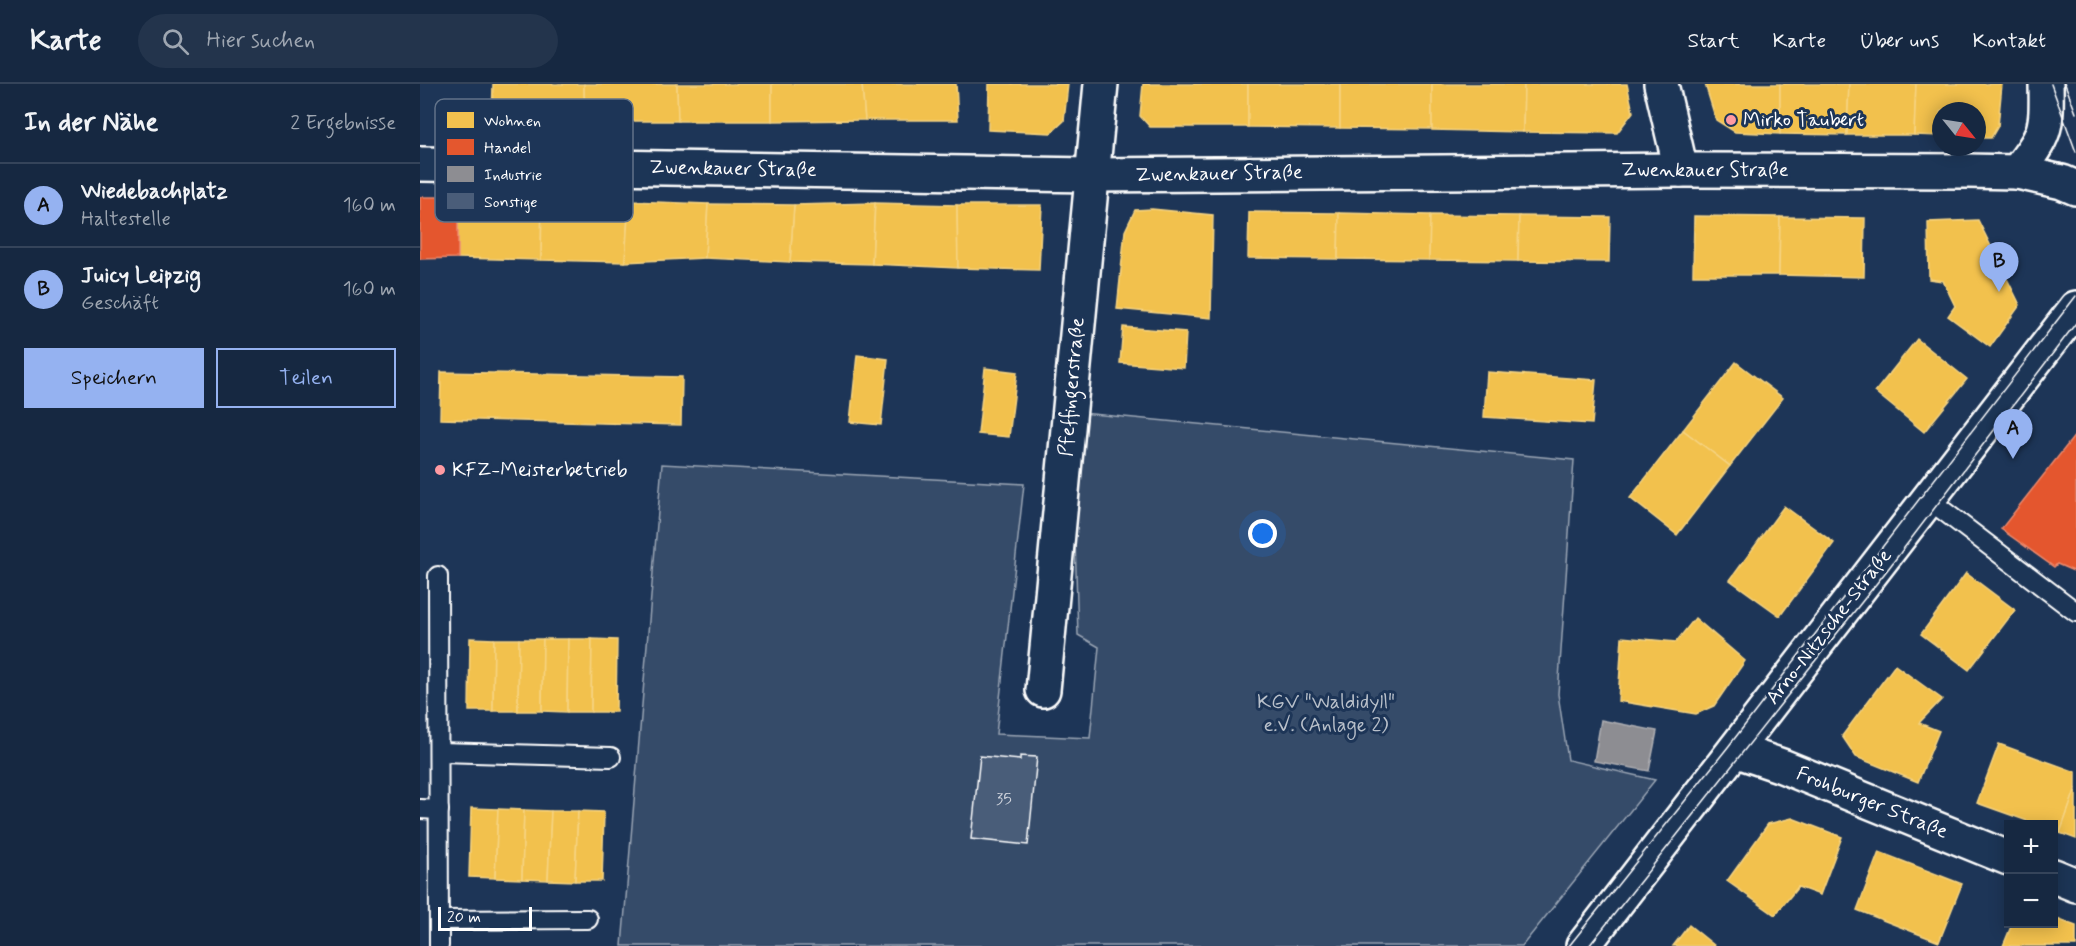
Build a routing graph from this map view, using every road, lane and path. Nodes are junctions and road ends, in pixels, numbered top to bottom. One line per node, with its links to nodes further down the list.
1 (1101, 84): 9 (street, Pfeffingerstraße)
2 (1661, 84): 7 (street)
3 (2046, 84): 8 (street)
4 (420, 164): 5 (street, Zwenkauer Straße)
5 (435, 164)
6 (633, 167): 9 (street, Zwenkauer Straße)
7 (1681, 170): 8 (street, Zwenkauer Straße); 9 (street, Zwenkauer Straße)
8 (2017, 172): 10 (street, Zwenkauer Straße)
9 (1092, 175): 15 (street, Pfeffingerstraße)
10 (2076, 188)
11 (2076, 308): 12 (street, Arno-Nitzsche-Straße)
12 (1928, 499): 14 (lane); 16 (street, Arno-Nitzsche-Straße)
13 (438, 576): 17 (lane)
14 (2076, 612)
15 (1043, 690)
16 (1735, 750): 21 (street, Frohburger Straße); 27 (street, Arno-Nitzsche-Straße)
17 (440, 752): 18 (lane); 20 (lane)
18 (611, 758)
19 (420, 809): 20 (lane)
20 (439, 810): 25 (lane)
21 (2004, 856)
22 (2058, 878): 23 (street)
23 (2076, 885)
24 (588, 919): 25 (lane)
25 (439, 921): 26 (lane)
26 (439, 946)
27 (1582, 946)

